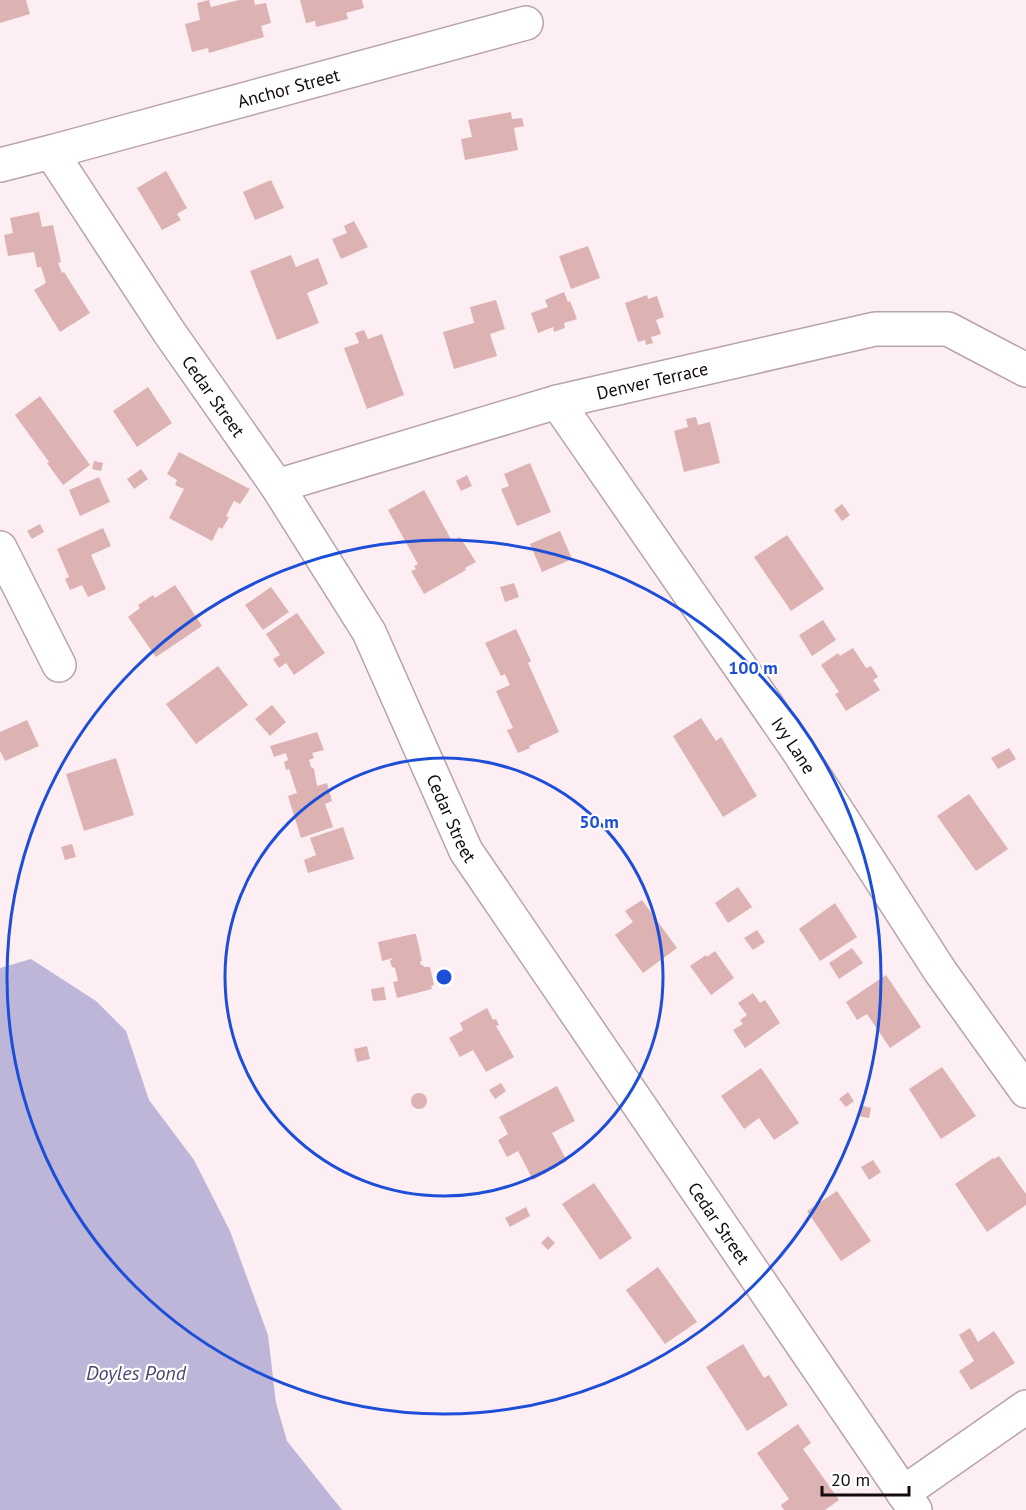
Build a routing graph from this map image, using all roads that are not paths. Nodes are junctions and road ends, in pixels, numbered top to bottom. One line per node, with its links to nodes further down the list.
1 (526, 23): 2 (street, Anchor Street)
2 (51, 152): 3 (street); 6 (street, Cedar Street)
3 (0, 165)
4 (1026, 370): 5 (street, Denver Terrace)
5 (557, 402): 6 (street, Denver Terrace); 9 (street, Ivy Lane)
6 (277, 486): 11 (street, Cedar Street)
7 (0, 548): 8 (street)
8 (59, 665)
9 (1026, 1091)
10 (1026, 1407): 11 (street)
11 (909, 1501)

